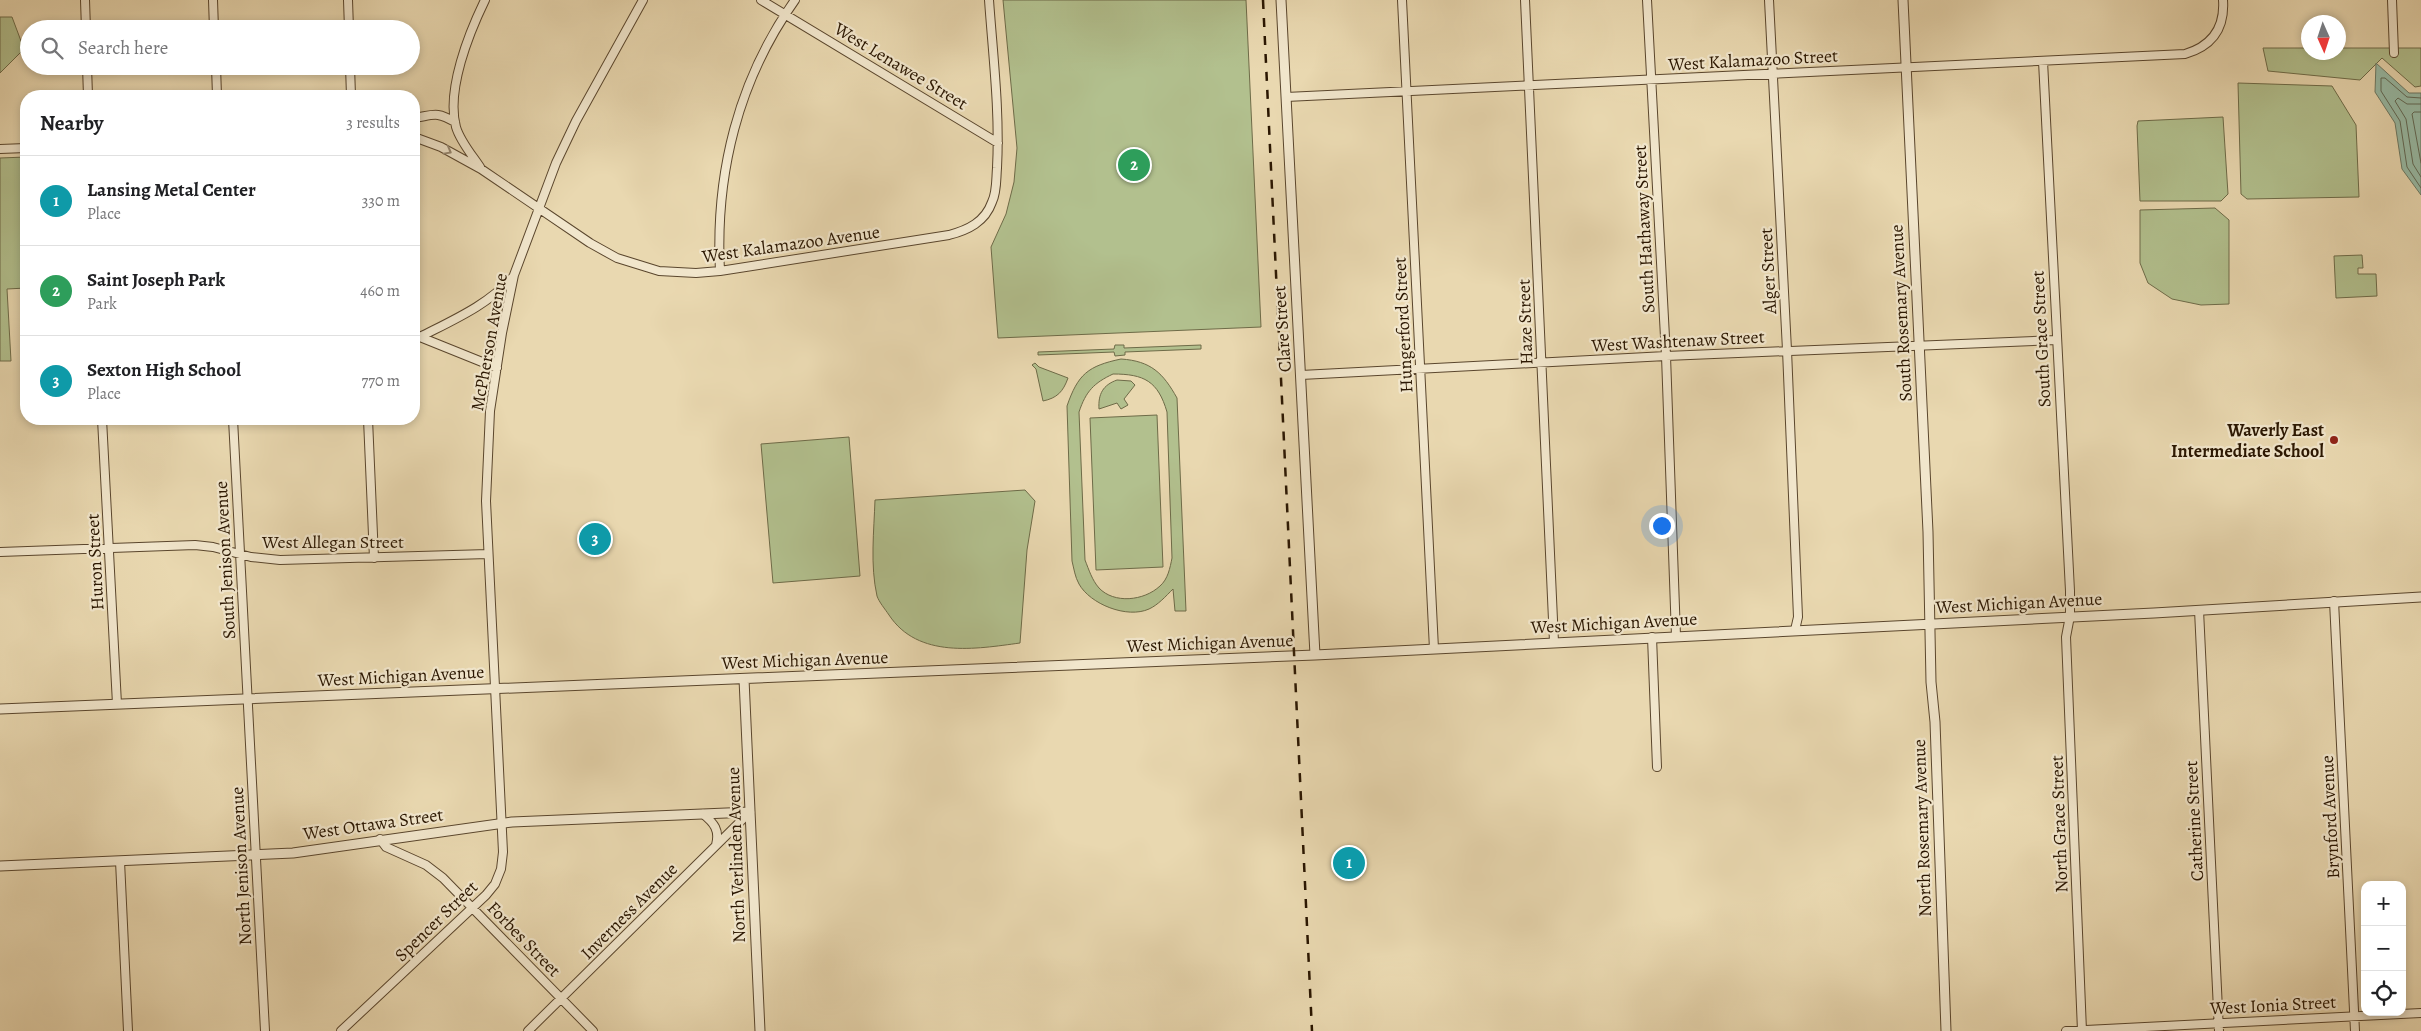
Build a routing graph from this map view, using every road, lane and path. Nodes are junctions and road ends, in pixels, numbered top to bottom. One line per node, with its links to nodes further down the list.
1 (85, 0): 18 (street)
2 (213, 0): 19 (street)
3 (348, 0): 20 (street)
4 (485, 0): 36 (street)
5 (643, 0): 42 (street, McPherson Avenue)
6 (761, 0): 17 (street, West Lenawee Street)
7 (795, 0): 17 (street)
8 (989, 0): 38 (street, West Kalamazoo Avenue)
9 (1281, 0): 34 (street, Clare Street)
10 (1402, 0): 33 (street, Hungerford Street)
11 (1525, 0): 29 (street, Haze Street)
12 (1647, 0): 28 (street, South Hathaway Street)
13 (1769, 0): 24 (street, Alger Street)
14 (1903, 0): 23 (street, South Rosemary Avenue)
15 (2223, 0): 22 (street, West Kalamazoo Street)
16 (2392, 0): 21 (street)
17 (785, 14): 38 (street, West Lenawee Street); 43 (street)
18 (86, 20)
19 (214, 20)
20 (349, 20)
21 (2394, 53)
22 (2044, 61): 23 (street, West Kalamazoo Street); 47 (street, South Grace Street)
23 (1906, 68): 24 (street, West Kalamazoo Street); 48 (street, South Rosemary Avenue)
24 (1773, 74): 28 (street, West Kalamazoo Street); 49 (street, Alger Street)
25 (87, 75): 30 (street)
26 (216, 75): 31 (street)
27 (350, 75): 32 (street)
28 (1651, 80): 29 (street, West Kalamazoo Street); 50 (street, South Hathaway Street)
29 (1530, 86): 33 (street, West Kalamazoo Street); 51 (street, Haze Street)
30 (88, 90)
31 (217, 90)
32 (351, 90)
33 (1407, 91): 34 (street, West Kalamazoo Street); 53 (street, Hungerford Street)
34 (1286, 97): 54 (street, Clare Street)
35 (420, 116): 36 (street)
36 (455, 122): 41 (street)
37 (420, 139): 41 (street, one-way to 41)
38 (998, 143): 43 (street, West Kalamazoo Avenue)
39 (20, 148): 40 (street)
40 (0, 149)
41 (481, 169): 42 (street)
42 (538, 207): 43 (street, West Kalamazoo Avenue); 44 (street, McPherson Avenue)
43 (720, 271)
44 (514, 275): 45 (street); 52 (street, McPherson Avenue)
45 (420, 335)
46 (420, 337): 52 (street)
47 (2056, 340): 48 (street, West Washtenaw Street); 66 (street, South Grace Street)
48 (1918, 344): 49 (street, West Washtenaw Street); 67 (street, South Rosemary Avenue)
49 (1787, 350): 50 (street, West Washtenaw Street); 68 (street, Alger Street)
50 (1666, 356): 51 (street, West Washtenaw Street); 69 (street, South Hathaway Street)
51 (1542, 362): 53 (street, West Washtenaw Street); 71 (street, Haze Street)
52 (497, 368): 61 (street, McPherson Avenue)
53 (1420, 368): 54 (street, West Washtenaw Street); 72 (street, Hungerford Street)
54 (1301, 375): 73 (street, Clare Street)
55 (102, 425): 58 (street, Huron Street)
56 (233, 425): 60 (street, South Jenison Avenue)
57 (368, 425): 62 (street)
58 (109, 547): 59 (street, West Allegan Street); 60 (street, West Allegan Street); 77 (street, Huron Street)
59 (0, 552)
60 (239, 553): 62 (street, West Allegan Street); 76 (street, South Jenison Avenue)
61 (488, 554): 62 (street, West Allegan Street); 75 (street, McPherson Avenue)
62 (374, 558)
63 (2421, 596): 64 (street, West Michigan Avenue)
64 (2334, 601): 65 (street, West Michigan Avenue); 91 (street, Brynford Avenue)
65 (2199, 610): 66 (street, West Michigan Avenue); 92 (street, Catherine Street)
66 (2070, 616): 67 (street, West Michigan Avenue); 93 (street, North Grace Street)
67 (1930, 624): 68 (street, West Michigan Avenue); 100 (street, North Rosemary Avenue)
68 (1795, 630): 69 (street, West Michigan Avenue)
69 (1676, 636): 70 (street, West Michigan Avenue)
70 (1652, 637): 71 (street, West Michigan Avenue); 79 (street)
71 (1554, 642): 72 (street, West Michigan Avenue)
72 (1434, 649): 73 (street, West Michigan Avenue)
73 (1315, 655): 74 (street, West Michigan Avenue)
74 (744, 679): 75 (street, West Michigan Avenue); 80 (street, North Verlinden Avenue)
75 (495, 688): 76 (street, West Michigan Avenue); 82 (street, Spencer Street)
76 (247, 699): 77 (street, West Michigan Avenue); 85 (street, North Jenison Avenue)
77 (117, 704): 78 (street, West Michigan Avenue)
78 (0, 709)
79 (1657, 767)
80 (750, 812): 81 (street, West Ottawa Street); 84 (street, Inverness Avenue); 99 (street, North Verlinden Avenue)
81 (703, 814): 82 (street, West Ottawa Street); 84 (street)
82 (502, 823): 83 (street, West Ottawa Street); 88 (street, Spencer Street)
83 (380, 839): 85 (street, West Ottawa Street); 88 (street, Forbes Street)
84 (715, 847): 89 (street, Inverness Avenue)
85 (256, 855): 86 (street, West Ottawa Street); 95 (street, North Jenison Avenue)
86 (120, 861): 87 (street, West Ottawa Street); 94 (street)
87 (0, 866)
88 (473, 908): 89 (street, Forbes Street); 96 (street, Spencer Street)
89 (561, 998): 97 (street, Inverness Avenue); 98 (street, Forbes Street)
90 (2421, 1013): 91 (street, West Ionia Street)
91 (2354, 1016): 92 (street, West Ionia Street); 102 (street, Brynford Avenue)
92 (2219, 1027): 93 (street, West Ionia Street)
93 (2082, 1030): 101 (street, West Ionia Street)
94 (128, 1031)
95 (265, 1031)
96 (341, 1031)
97 (528, 1031)
98 (593, 1031)
99 (760, 1031)
100 (1946, 1031)
101 (2066, 1031)
102 (2355, 1031)

